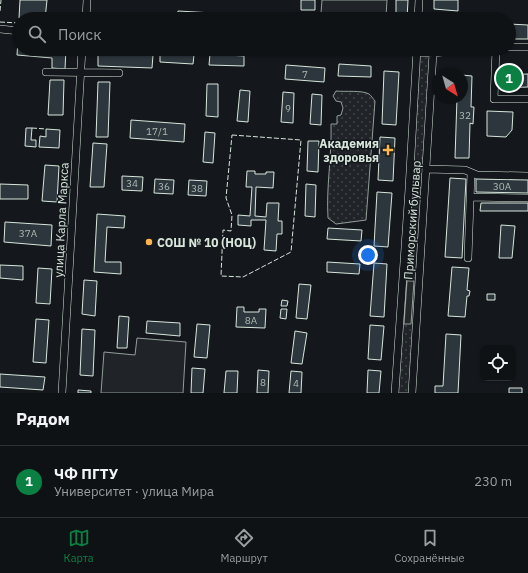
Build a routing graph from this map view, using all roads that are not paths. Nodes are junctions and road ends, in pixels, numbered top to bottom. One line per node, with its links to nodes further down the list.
1 (88, 0): 3 (street)
2 (419, 0): 4 (street)
3 (87, 12)
4 (418, 12)
5 (0, 30): 6 (street)
6 (12, 31)
7 (516, 47): 8 (street)
8 (528, 47)
9 (82, 56): 14 (street, улица Карла Маркса)
10 (417, 56): 24 (street, Приморский бульвар)
11 (432, 56): 17 (street, Приморский бульвар)
12 (496, 56): 16 (street)
13 (46, 72): 14 (street)
14 (81, 73): 15 (street); 23 (street, улица Карла Маркса)
15 (119, 73)
16 (528, 99)
17 (426, 169): 18 (street); 25 (street, Приморский бульвар)
18 (471, 173): 19 (street); 20 (street)
19 (528, 176)
20 (470, 197): 21 (street); 22 (street)
21 (528, 198)
22 (468, 258)
23 (62, 393)
24 (395, 393)
25 (412, 393)

